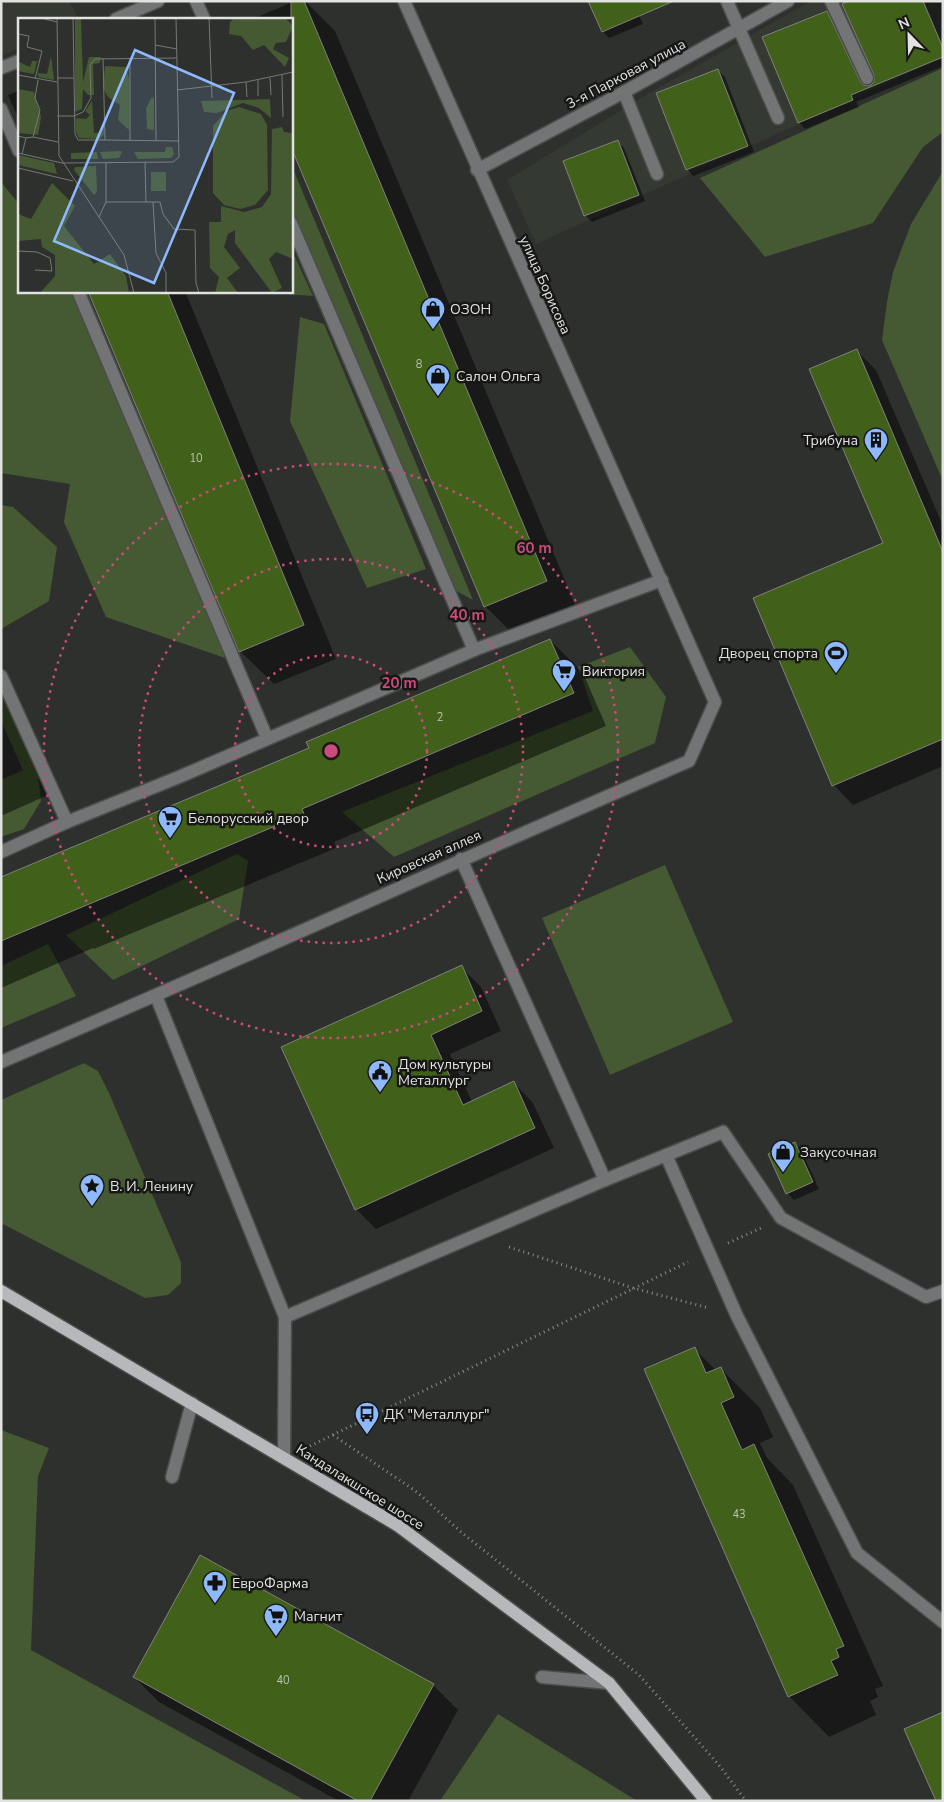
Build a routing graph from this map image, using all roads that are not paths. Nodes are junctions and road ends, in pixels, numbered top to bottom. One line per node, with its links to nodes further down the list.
1 (158, 1): 7 (street)
2 (196, 1): 8 (street)
3 (404, 1): 17 (street, улица Борисова)
4 (727, 1): 9 (street)
5 (788, 1): 9 (street, 3-я Парковая улица)
6 (831, 1): 12 (street)
7 (118, 18)
8 (204, 18)
9 (740, 29): 13 (street, 3-я Парковая улица); 15 (street)
10 (18, 61): 11 (street)
11 (1, 68)
12 (866, 78)
13 (624, 92): 17 (street, 3-я Парковая улица); 18 (street)
14 (1, 109): 16 (street)
15 (778, 118)
16 (18, 149)
17 (477, 170): 21 (street, улица Борисова)
18 (657, 174)
19 (292, 225): 22 (street)
20 (78, 292): 24 (street)
21 (662, 580): 22 (street); 27 (street, Кировская аллея)
22 (474, 650): 24 (street)
23 (1, 676): 25 (street)
24 (267, 738): 25 (street)
25 (67, 822): 26 (street)
26 (1, 852)
27 (461, 859): 28 (street, Кировская аллея); 31 (street)
28 (156, 996): 29 (street, Кировская аллея); 34 (street)
29 (1, 1062)
30 (666, 1156): 31 (street); 33 (street); 38 (street)
31 (605, 1180): 34 (street)
32 (1, 1291): 35 (main road, Кандалакшское шоссе)
33 (943, 1291)
34 (285, 1317): 36 (street)
35 (192, 1403): 36 (main road, Кандалакшское шоссе); 37 (street)
36 (284, 1458): 40 (main road, Кандалакшское шоссе)
37 (172, 1476)
38 (943, 1622)
39 (542, 1677): 40 (street)
40 (609, 1683): 41 (main road, Кандалакшское шоссе)
41 (706, 1801)

